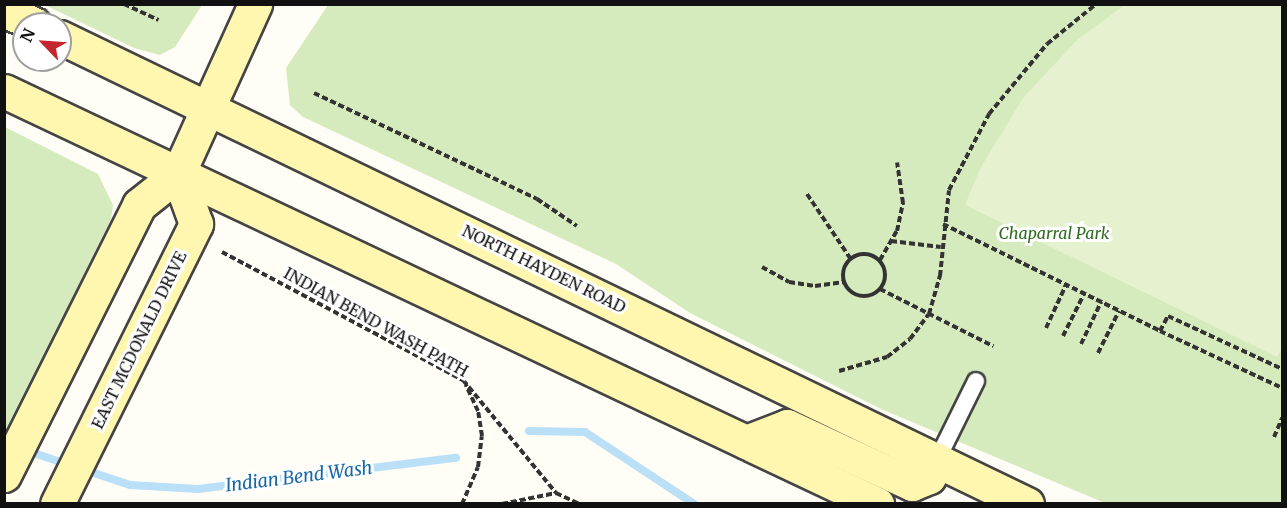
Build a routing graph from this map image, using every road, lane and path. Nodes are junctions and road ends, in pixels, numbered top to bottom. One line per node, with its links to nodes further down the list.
1 (124, 4): 4 (path)
2 (255, 4): 8 (main road)
3 (1096, 4): 12 (path)
4 (158, 20)
5 (72, 43): 8 (main road, NORTH HAYDEN ROAD)
6 (4, 91): 10 (main road)
7 (314, 93): 13 (path)
8 (207, 108): 10 (main road); 41 (main road, NORTH HAYDEN ROAD)
9 (897, 162): 14 (path)
10 (178, 174): 40 (main road); 42 (main road); 44 (main road, EAST MCDONALD DRIVE)
11 (807, 194): 17 (path)
12 (943, 225): 15 (path); 21 (path)
13 (577, 226)
14 (891, 241): 15 (path); 18 (path)
15 (941, 247): 26 (path)
16 (222, 252): 35 (path, INDIAN BEND WASH PATH)
17 (850, 258): 18 (path); 20 (path)
18 (880, 260): 22 (path)
19 (762, 267): 20 (path)
20 (844, 282): 22 (path)
21 (1066, 285): 23 (path); 27 (path)
22 (880, 289): 26 (path)
23 (1084, 294): 24 (path); 29 (path)
24 (1101, 302): 25 (path); 30 (path)
25 (1119, 310): 28 (path); 32 (path)
26 (929, 314): 31 (path); 34 (path)
27 (1046, 328)
28 (1160, 331): 33 (path); 37 (path)
29 (1063, 336)
30 (1081, 344)
31 (993, 346)
32 (1098, 353)
33 (1282, 369)
34 (838, 371)
35 (463, 380): 43 (path, INDIAN BEND WASH PATH); 45 (path)
36 (976, 381): 41 (lane)
37 (1282, 388)
38 (1282, 418): 39 (path)
39 (1274, 437)
40 (746, 442): 41 (main road); 48 (main road)
41 (937, 460): 49 (main road, NORTH HAYDEN ROAD)
42 (4, 475)
43 (556, 493): 46 (path); 47 (path, INDIAN BEND WASH PATH)
44 (57, 504)
45 (462, 504)
46 (502, 504)
47 (580, 504)
48 (877, 504)
49 (1027, 504)

